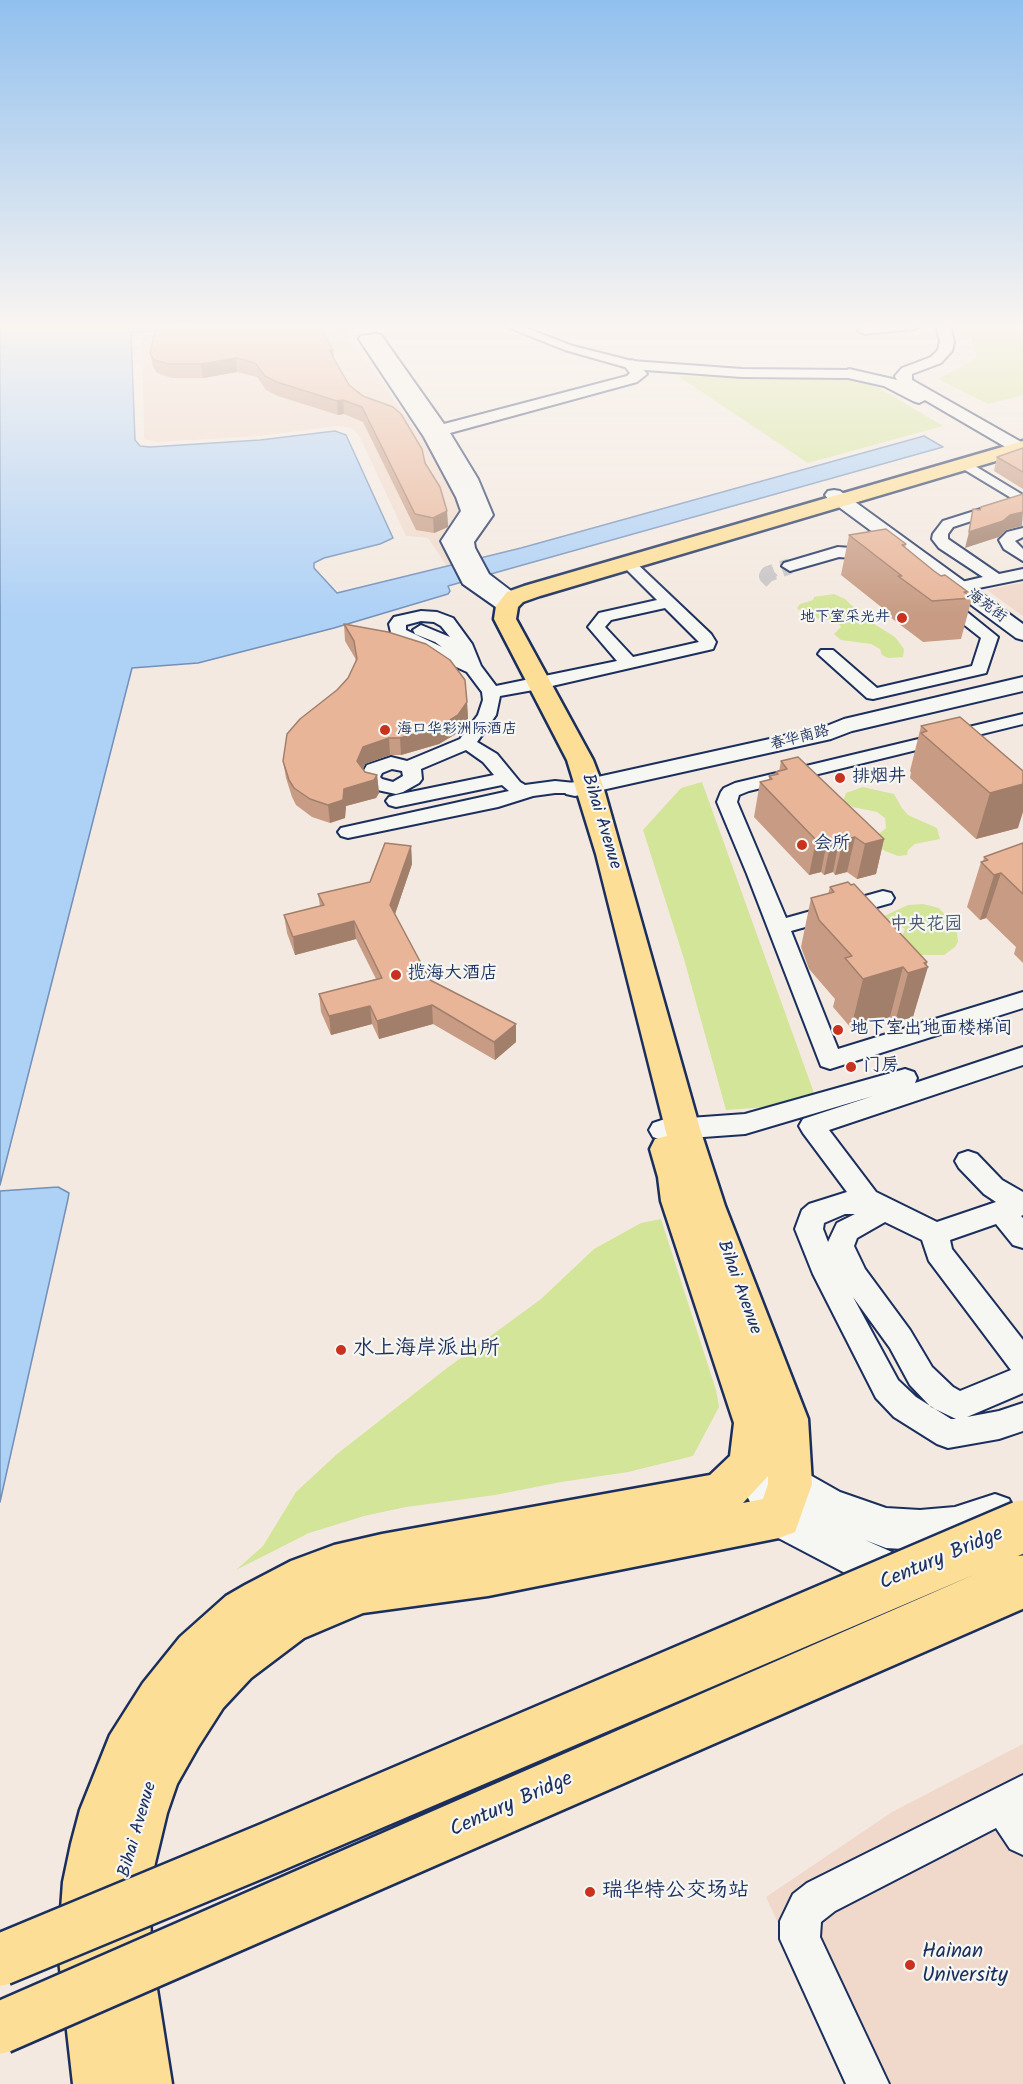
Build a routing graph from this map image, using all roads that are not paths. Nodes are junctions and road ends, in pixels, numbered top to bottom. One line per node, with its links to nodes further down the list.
1 (426, 420): 6 (street)
2 (427, 420): 6 (street)
3 (475, 420): 6 (street)
4 (965, 420): 7 (street)
5 (970, 420): 7 (street)
6 (434, 431): 21 (street)
7 (1015, 446): 8 (main road); 9 (main road)
8 (965, 464): 9 (main road); 10 (street)
9 (841, 497): 15 (main road); 20 (street, 海苑街); 21 (main road)
10 (1023, 501): 19 (street)
11 (1023, 532): 13 (street)
12 (855, 552): 14 (street); 16 (street); 17 (street)
13 (1023, 556)
14 (893, 562)
15 (628, 563): 21 (main road); 22 (street)
16 (818, 563)
17 (790, 566)
18 (1023, 574): 19 (street)
19 (997, 580): 20 (street)
20 (957, 582): 23 (street, 海苑街); 25 (street, 海苑街); 31 (street)
21 (496, 593): 28 (main road, Bihai Avenue)
22 (669, 602): 27 (street); 27 (street)
23 (1023, 627)
24 (421, 630): 28 (street)
25 (1023, 634)
26 (827, 654): 31 (street)
27 (628, 662): 28 (street)
28 (522, 684): 34 (street); 38 (main road, Bihai Avenue)
29 (1023, 684): 32 (street, 春华南路)
30 (1023, 691): 32 (street, 春华南路)
31 (873, 694): 32 (street)
32 (898, 716): 38 (street, 春华南路)
33 (1023, 719): 42 (street)
34 (467, 743): 35 (street); 36 (street)
35 (409, 767)
36 (506, 778): 37 (street); 39 (street)
37 (530, 791): 38 (street); 40 (street)
38 (584, 791): 48 (main road, Bihai Avenue)
39 (396, 801)
40 (348, 831)
41 (882, 898): 42 (street)
42 (778, 927): 45 (street)
43 (1023, 1000): 45 (street)
44 (1023, 1041): 47 (street)
45 (870, 1048): 47 (street)
46 (1023, 1056): 51 (street)
47 (883, 1085): 48 (street)
48 (672, 1130): 57 (main road, Bihai Avenue); 58 (main road, Bihai Avenue)
49 (968, 1161): 50 (street)
50 (1015, 1207): 52 (street); 53 (street)
51 (883, 1208): 52 (street); 55 (street); 56 (street)
52 (934, 1233): 54 (street)
53 (1023, 1237)
54 (1023, 1363)
55 (1023, 1378)
56 (1023, 1417)
57 (751, 1465): 58 (street); 66 (main road, Bihai Avenue)
58 (785, 1500): 59 (street); 62 (street); 67 (main road, Bihai Avenue)
59 (1023, 1502)
60 (1023, 1526): 64 (main road, Century Bridge, bridge)
61 (1023, 1581): 65 (main road, Century Bridge, bridge)
62 (1023, 1601)
63 (1016, 1812): 68 (street)
64 (0, 1960)
65 (0, 2028)
66 (102, 2084)
67 (143, 2084)
68 (868, 2084)

